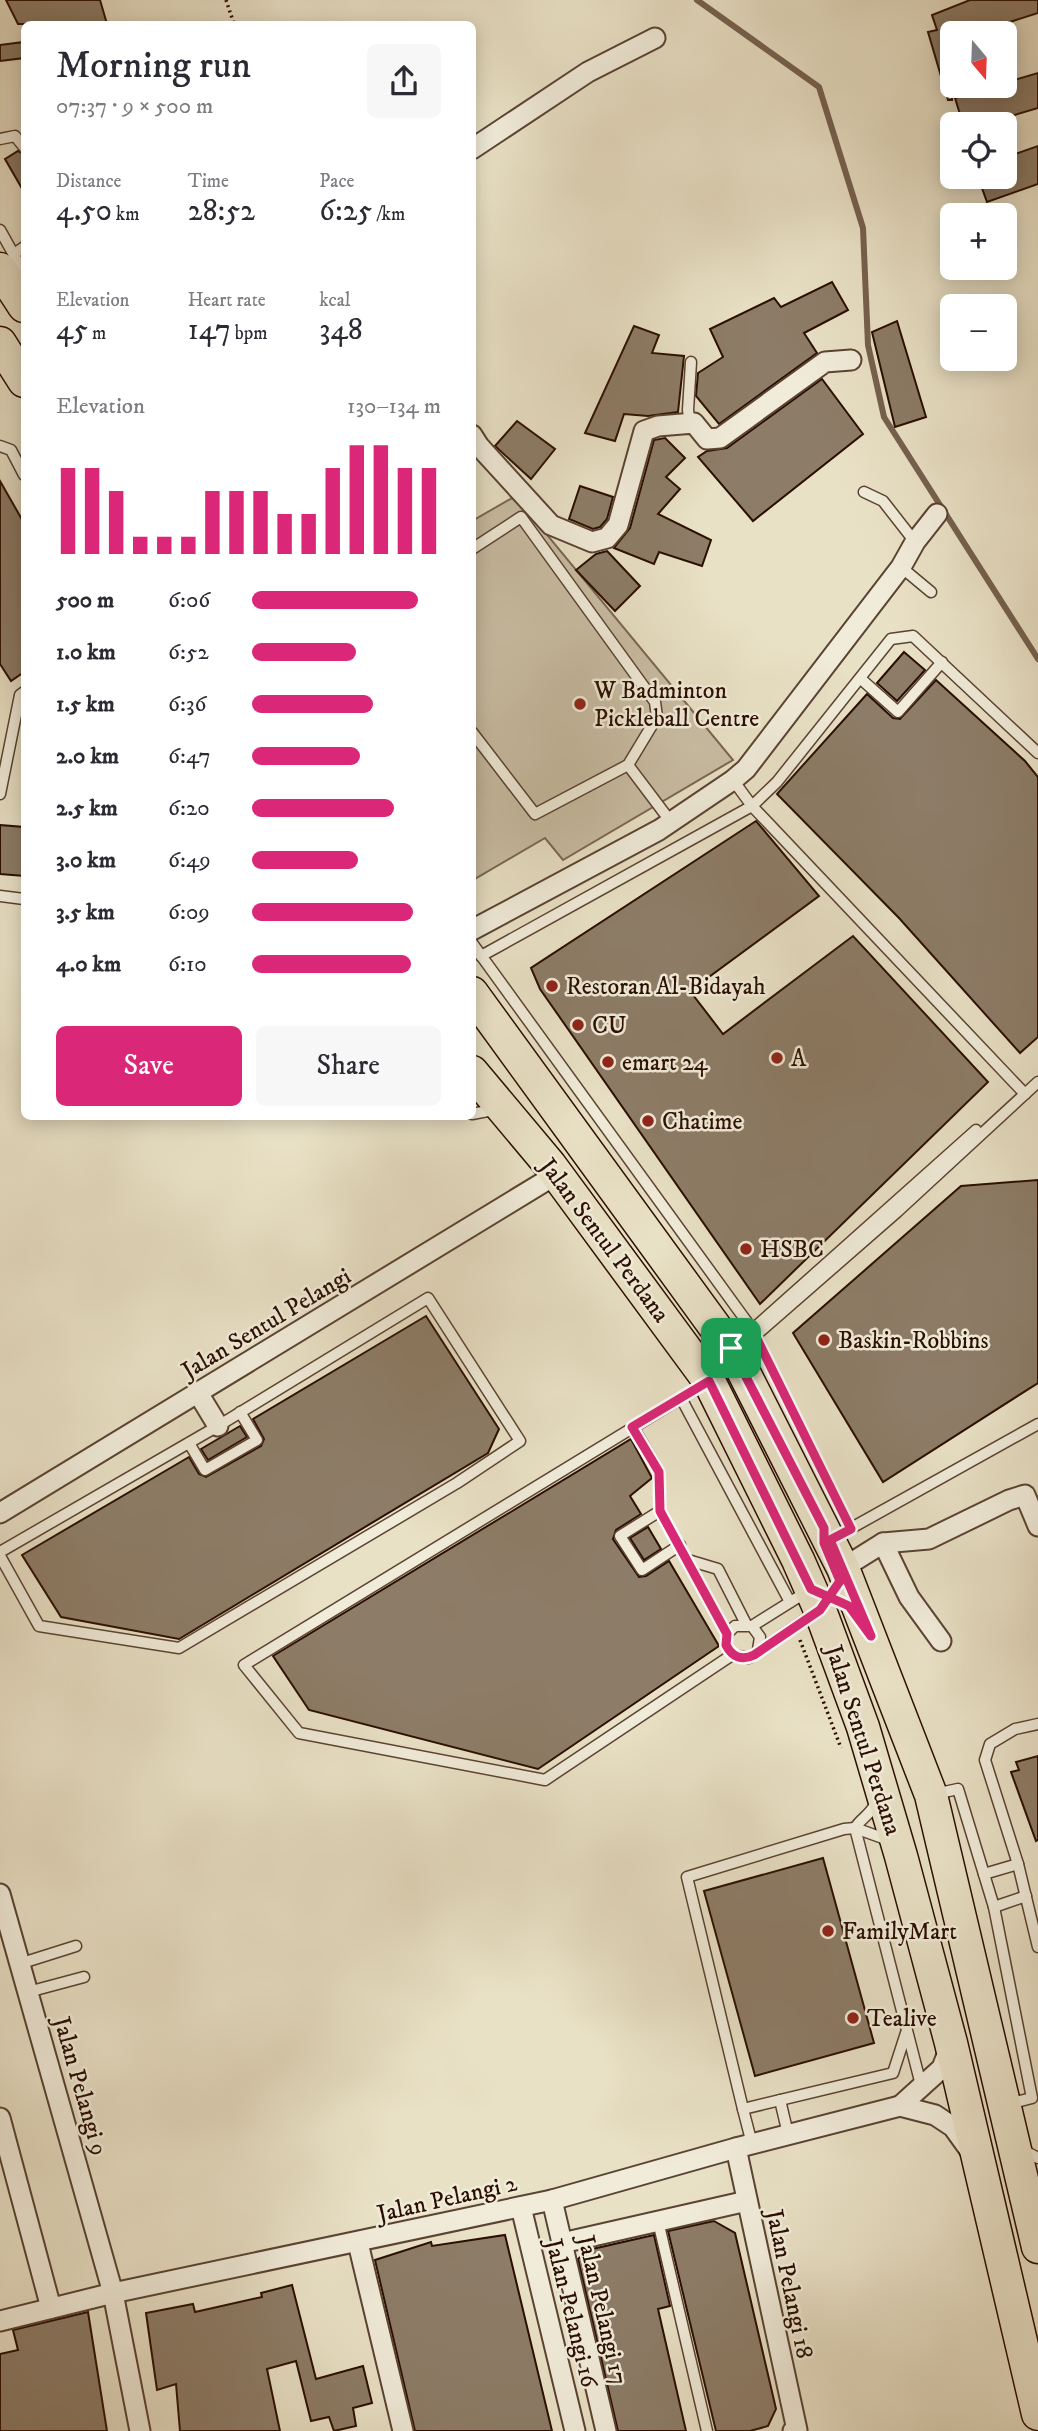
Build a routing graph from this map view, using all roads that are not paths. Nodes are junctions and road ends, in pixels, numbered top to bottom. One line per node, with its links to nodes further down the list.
1 (655, 38): 4 (street)
2 (0, 139): 3 (lane)
3 (21, 143)
4 (476, 146)
5 (0, 230): 7 (lane)
6 (21, 249): 7 (lane)
7 (7, 261): 8 (main road)
8 (21, 298)
9 (0, 343): 12 (main road)
10 (851, 360): 13 (street)
11 (691, 362): 13 (lane)
12 (21, 376)
13 (690, 424): 14 (street)
14 (476, 440)
15 (0, 446): 16 (lane)
16 (21, 469)
17 (864, 492): 19 (lane)
18 (937, 514): 19 (street)
19 (915, 542): 21 (street)
20 (476, 547): 28 (lane)
21 (901, 567): 22 (lane); 29 (street)
22 (931, 592)
23 (942, 662): 24 (lane); 24 (lane); 27 (lane)
24 (861, 679): 31 (lane)
25 (21, 694): 30 (lane)
26 (476, 737): 28 (lane)
27 (1038, 753)
28 (628, 765): 32 (lane)
29 (733, 780): 31 (lane); 32 (street)
30 (0, 794)
31 (752, 806): 37 (lane); 41 (lane)
32 (671, 822): 35 (street)
33 (0, 896): 34 (lane)
34 (21, 899)
35 (476, 928)
36 (476, 949): 37 (lane)
37 (481, 956): 44 (lane)
38 (476, 998): 44 (main road, Jalan Sentul Perdana)
39 (1038, 1082): 41 (lane)
40 (480, 1088): 43 (main road, Jalan Sentul Perdana)
41 (1025, 1094): 42 (lane); 44 (lane)
42 (1038, 1096)
43 (557, 1174): 45 (main road, Jalan Sentul Perdana); 46 (street, Jalan Sentul Pelangi)
44 (743, 1342): 56 (main road, Jalan Sentul Perdana)
45 (709, 1381): 47 (lane); 61 (main road, Jalan Sentul Perdana)
46 (198, 1393): 50 (street); 54 (street, Jalan Sentul Pelangi)
47 (681, 1398): 51 (lane); 61 (lane)
48 (240, 1412): 50 (lane); 52 (lane); 59 (lane)
49 (1038, 1424): 56 (lane)
50 (218, 1426): 52 (lane)
51 (632, 1427): 53 (lane); 67 (lane)
52 (189, 1443): 59 (lane)
53 (660, 1511): 58 (lane); 58 (lane)
54 (0, 1513)
55 (1038, 1526): 57 (street)
56 (837, 1541): 57 (street); 61 (main road); 64 (main road, Jalan Sentul Perdana)
57 (883, 1543): 65 (street)
58 (680, 1545): 60 (lane)
59 (0, 1554)
60 (688, 1560): 62 (lane); 63 (lane)
61 (812, 1599): 62 (lane); 64 (main road); 66 (lane); 69 (main road, Jalan Sentul Perdana)
62 (749, 1625): 63 (lane); 66 (lane)
63 (727, 1634): 67 (lane)
64 (871, 1636): 70 (main road, Jalan Sentul Perdana)
65 (941, 1641)
66 (758, 1650): 67 (lane)
67 (732, 1654)
68 (1038, 1724): 73 (lane)
69 (880, 1781): 71 (lane); 72 (main road, Jalan Sentul Perdana)
70 (931, 1795): 74 (lane); 87 (main road, Jalan Sentul Perdana)
71 (855, 1829): 72 (lane); 83 (lane); 89 (lane)
72 (901, 1856): 84 (main road, Jalan Sentul Perdana)
73 (1017, 1864): 74 (lane); 76 (lane)
74 (984, 1874): 77 (lane)
75 (0, 1894): 80 (street, Jalan Pelangi 9)
76 (1026, 1896): 77 (lane); 79 (lane)
77 (994, 1907): 87 (lane)
78 (76, 1946): 80 (lane)
79 (1038, 1947)
80 (19, 1964): 82 (street, Jalan Pelangi 9)
81 (83, 1977): 82 (lane)
82 (28, 1992): 102 (street, Jalan Pelangi 9)
83 (906, 2033): 85 (lane); 86 (lane)
84 (951, 2043): 85 (street, Jalan Pelangi 2); 94 (main road, Jalan Sentul Perdana)
85 (922, 2085): 88 (street, Jalan Pelangi 2)
86 (780, 2101): 89 (lane); 91 (lane)
87 (1005, 2105): 93 (main road, Jalan Sentul Perdana)
88 (900, 2106): 91 (street, Jalan Pelangi 2); 94 (street, Jalan Pelangi 2)
89 (743, 2109): 92 (lane)
90 (0, 2118): 103 (street)
91 (788, 2134): 92 (street, Jalan Pelangi 2)
92 (744, 2146): 95 (street, Jalan Pelangi 2); 96 (street, Jalan Pelangi 18)
93 (1026, 2152): 101 (main road, Jalan Sentul Perdana)
94 (978, 2162): 105 (main road, Jalan Sentul Perdana)
95 (552, 2200): 97 (street, Jalan Pelangi 2); 100 (street, Jalan Pelangi 17)
96 (747, 2201): 98 (street); 106 (street, Jalan Pelangi 18)
97 (521, 2207): 99 (street, Jalan Pelangi 2); 109 (street, Jalan Pelangi 16)
98 (658, 2221): 100 (street); 111 (lane)
99 (358, 2243): 102 (street, Jalan Pelangi 2); 108 (street)
100 (562, 2243): 110 (street, Jalan Pelangi 17)
101 (1038, 2247)
102 (113, 2293): 103 (street, Jalan Pelangi 2); 107 (street, Jalan Pelangi 9)
103 (51, 2308): 104 (street, Jalan Pelangi 2)
104 (0, 2321)
105 (1038, 2414)
106 (795, 2430)
107 (140, 2431)
108 (403, 2431)
109 (575, 2431)
110 (606, 2431)
111 (706, 2431)

